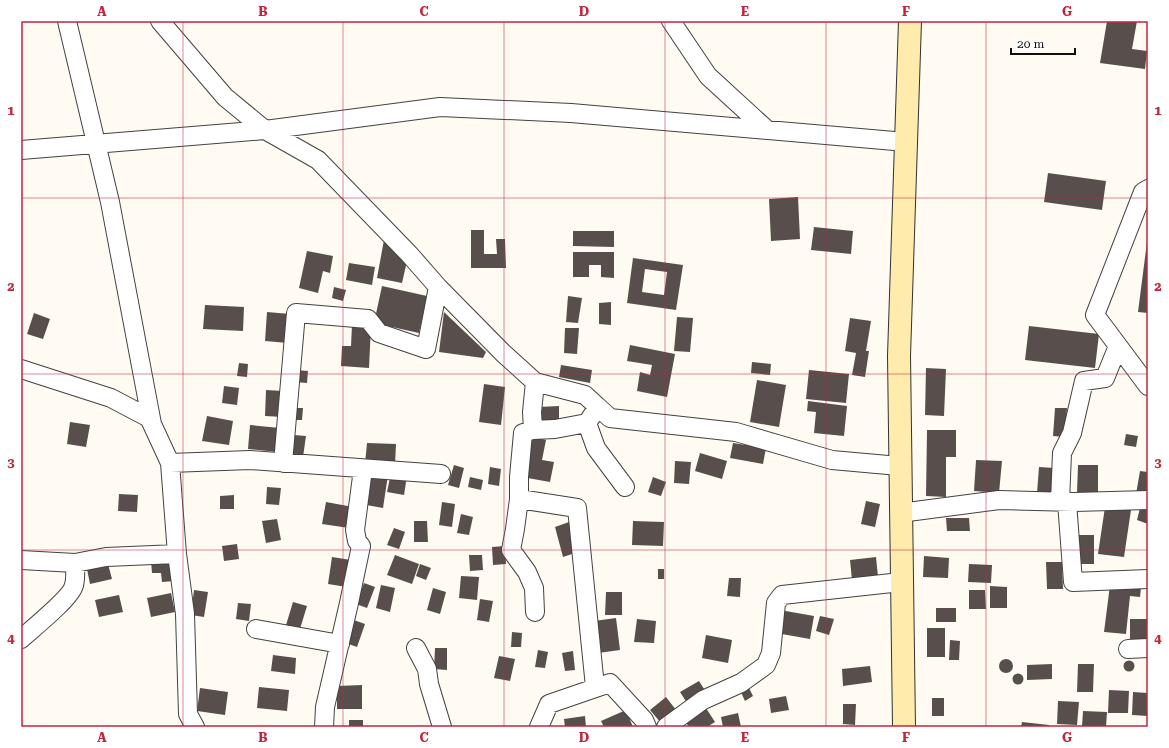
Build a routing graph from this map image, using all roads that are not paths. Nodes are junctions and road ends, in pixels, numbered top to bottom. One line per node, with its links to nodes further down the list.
1 (67, 21): 8 (street)
2 (160, 21): 5 (street)
3 (671, 21): 6 (street)
4 (910, 21): 7 (street)
5 (265, 130): 6 (street); 8 (street); 11 (street)
6 (767, 130): 7 (street)
7 (906, 142): 22 (street)
8 (96, 144): 9 (street); 18 (street)
9 (21, 150)
10 (1148, 189): 12 (street)
11 (438, 287): 14 (street); 21 (street)
12 (1118, 346): 15 (street); 28 (street)
13 (21, 369): 18 (street)
14 (535, 382): 16 (street); 19 (street)
15 (1148, 386)
16 (598, 407): 17 (street); 22 (street)
17 (587, 423): 19 (street); 25 (street)
18 (152, 424): 20 (street)
19 (533, 430): 26 (street)
20 (170, 463): 21 (street); 30 (street)
21 (283, 463): 23 (street)
22 (899, 466): 29 (street)
23 (363, 469): 24 (street); 38 (street)
24 (441, 474)
25 (625, 487)
26 (519, 499): 35 (street); 42 (street)
27 (1148, 500): 28 (street)
28 (1063, 502): 29 (street); 33 (street)
29 (900, 513): 34 (street)
30 (177, 554): 32 (street); 43 (street)
31 (21, 560): 32 (street)
32 (75, 563): 37 (street)
33 (1148, 579)
34 (901, 582): 48 (street); 49 (street)
35 (535, 612)
36 (256, 629): 38 (street)
37 (21, 639)
38 (340, 644): 44 (street)
39 (416, 648): 45 (street)
40 (1148, 648): 41 (street)
41 (1128, 649)
42 (595, 687): 46 (street); 47 (street)
43 (195, 727)
44 (324, 727)
45 (442, 727)
46 (539, 727)
47 (647, 727)
48 (666, 727)
49 (904, 727)

